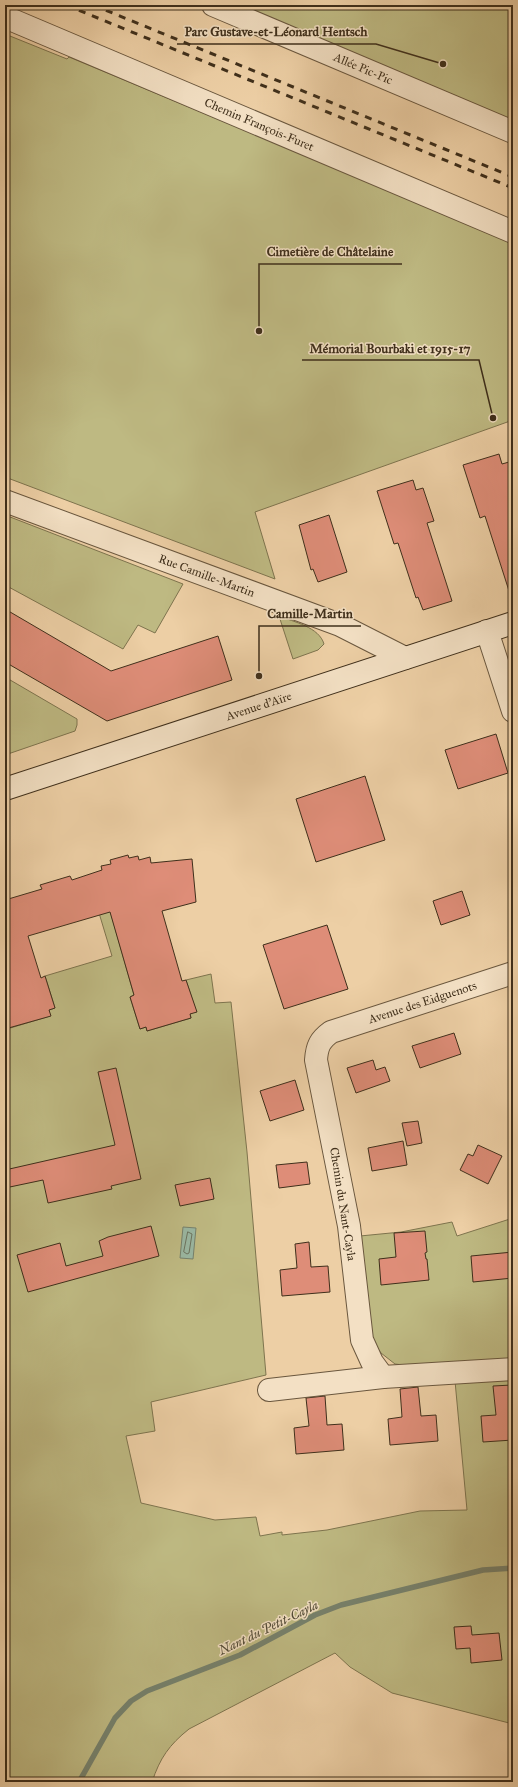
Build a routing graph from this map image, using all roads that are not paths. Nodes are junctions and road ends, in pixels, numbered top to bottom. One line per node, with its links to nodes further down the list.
1 (213, 5): 3 (street, Allée Pic-Pic)
2 (5, 17): 4 (street, Chemin François-Furet)
3 (513, 132)
4 (513, 232)
5 (5, 500): 8 (street, Rue Camille-Martin)
6 (513, 623): 7 (street, Avenue d'Aïre)
7 (487, 631): 8 (street, Avenue d'Aïre); 9 (street)
8 (405, 658): 10 (street, Avenue d'Aïre)
9 (513, 711)
10 (5, 789)
11 (513, 973): 12 (street, Avenue des Eidguenots)
12 (331, 1032): 14 (street, Chemin du Nant-Cayla)
13 (513, 1369): 14 (street)
14 (383, 1377): 15 (street)
15 (269, 1390)

